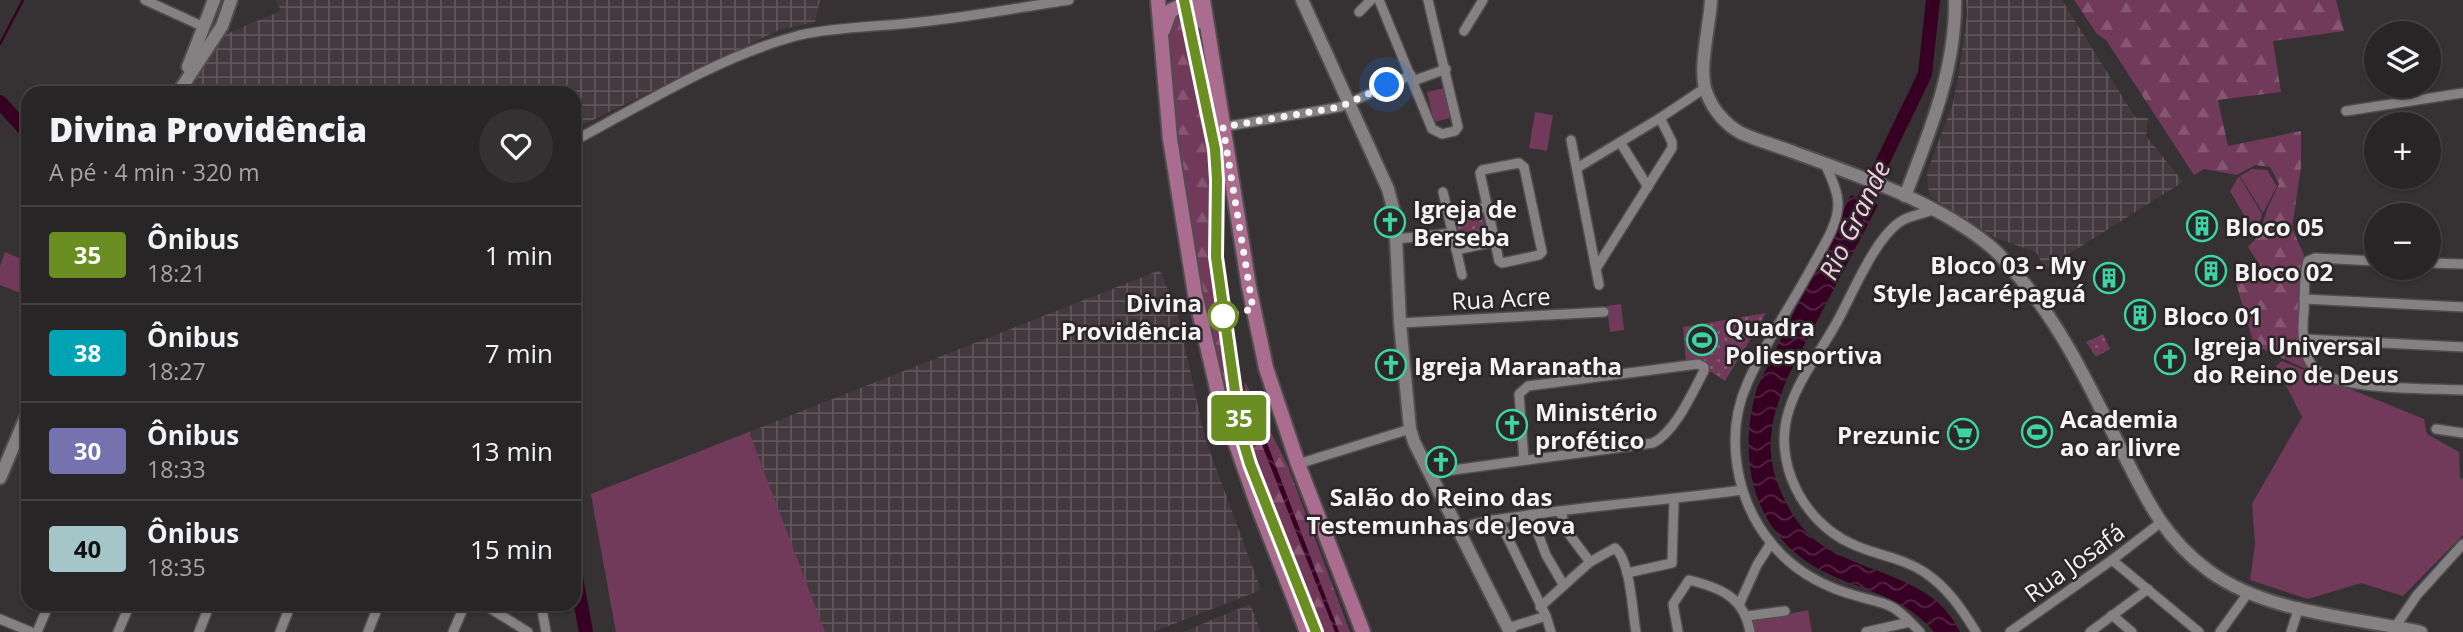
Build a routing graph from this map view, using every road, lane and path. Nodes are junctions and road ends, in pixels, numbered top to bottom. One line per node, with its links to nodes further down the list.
1 (145, 0): 15 (street)
2 (215, 0): 15 (main road)
3 (231, 0): 22 (main road)
4 (1069, 0): 29 (street)
5 (1158, 0): 18 (main road)
6 (1203, 0): 16 (main road)
7 (1302, 0): 25 (main road)
8 (1371, 0): 14 (street)
9 (1379, 0): 20 (street)
10 (1428, 0): 19 (street)
11 (1483, 0): 17 (street)
12 (1711, 0): 23 (main road)
13 (1955, 0): 36 (main road)
14 (1359, 12)
15 (204, 27): 21 (main road)
16 (1208, 29): 18 (main road); 28 (main road)
17 (1464, 31)
18 (1161, 34): 108 (main road)
19 (1446, 69): 20 (street); 20 (street)
20 (1412, 78): 25 (street)
21 (181, 86)
22 (183, 86)
23 (1704, 88): 27 (street); 32 (main road)
24 (2463, 93): 26 (street)
25 (1349, 102): 28 (street); 41 (main road)
26 (2346, 111)
27 (1660, 118): 31 (street); 34 (street)
28 (1223, 127): 62 (main road)
29 (581, 137)
30 (1571, 140): 33 (street)
31 (1620, 142): 33 (street); 34 (street)
32 (1825, 164): 36 (main road); 65 (street)
33 (1577, 168): 47 (street)
34 (1648, 187): 47 (street)
35 (1443, 192): 39 (street, Rua Acre)
36 (1902, 195): 38 (main road)
37 (1487, 207): 39 (street); 42 (street, Rua Acre); 42 (street, Rua Acre)
38 (1934, 210): 70 (main road); 116 (street)
39 (1449, 215): 40 (street, Rua Acre)
40 (1453, 233): 41 (street); 43 (street, Rua Acre)
41 (1396, 239): 53 (main road)
42 (1494, 242): 43 (street, Rua Acre)
43 (1457, 250): 48 (street, Rua Acre)
44 (2364, 260): 50 (street)
45 (2441, 263): 46 (street)
46 (2463, 264)
47 (1597, 267): 49 (street)
48 (1462, 275)
49 (1600, 285)
50 (2304, 299): 51 (street); 54 (street)
51 (2463, 307)
52 (1604, 312): 53 (street, Rua Acre)
53 (1400, 323): 58 (main road)
54 (2304, 339): 55 (street); 56 (street)
55 (2463, 347)
56 (2463, 390)
57 (21, 428): 64 (main road)
58 (1410, 429): 62 (street); 63 (main road)
59 (2436, 429): 60 (street)
60 (2463, 433)
61 (1524, 460): 61 (street); 63 (street)
62 (1298, 464): 109 (main road)
63 (1431, 473): 71 (main road)
64 (0, 478)
65 (1742, 490): 66 (street); 72 (street)
66 (1674, 499): 67 (street); 76 (street)
67 (1560, 511): 68 (street); 75 (street)
68 (1531, 515): 69 (street); 77 (street)
69 (1499, 520): 71 (street); 81 (street)
70 (2160, 523): 74 (street, Rua Josafá); 79 (main road)
71 (1458, 529): 98 (main road)
72 (1771, 543): 80 (street); 96 (street)
73 (2463, 544): 97 (street)
74 (2112, 559): 78 (street); 117 (street, Rua Josafá)
75 (1590, 562): 76 (street); 77 (street)
76 (1627, 573): 111 (street)
77 (1563, 584): 81 (street)
78 (2148, 589): 92 (street); 120 (street)
79 (2248, 593): 82 (main road); 121 (street)
80 (1739, 605): 94 (street); 112 (street)
81 (1540, 607): 93 (street)
82 (2299, 607): 97 (main road); 122 (street)
83 (45, 611): 100 (street)
84 (127, 611): 101 (street)
85 (207, 611): 102 (street)
86 (288, 611): 103 (street)
87 (376, 611): 104 (street)
88 (462, 611): 105 (street)
89 (494, 611): 106 (street)
90 (542, 611): 107 (street)
91 (1785, 611): 94 (street)
92 (2112, 615): 118 (street); 119 (street)
93 (1546, 616): 98 (street); 110 (street)
94 (1747, 616): 113 (street)
95 (0, 619): 99 (street)
96 (1910, 622): 114 (street); 115 (street)
97 (2393, 629): 123 (main road)
98 (1509, 630)
99 (31, 632)
100 (37, 632)
101 (118, 632)
102 (199, 632)
103 (280, 632)
104 (368, 632)
105 (453, 632)
106 (528, 632)
107 (546, 632)
108 (1307, 632)
109 (1363, 632)
110 (1550, 632)
111 (1636, 632)
112 (1678, 632)
113 (1750, 632)
114 (1866, 632)
115 (1920, 632)
116 (1976, 632)
117 (2010, 632)
118 (2090, 632)
119 (2132, 632)
120 (2199, 632)
121 (2220, 632)
122 (2291, 632)
123 (2421, 632)

